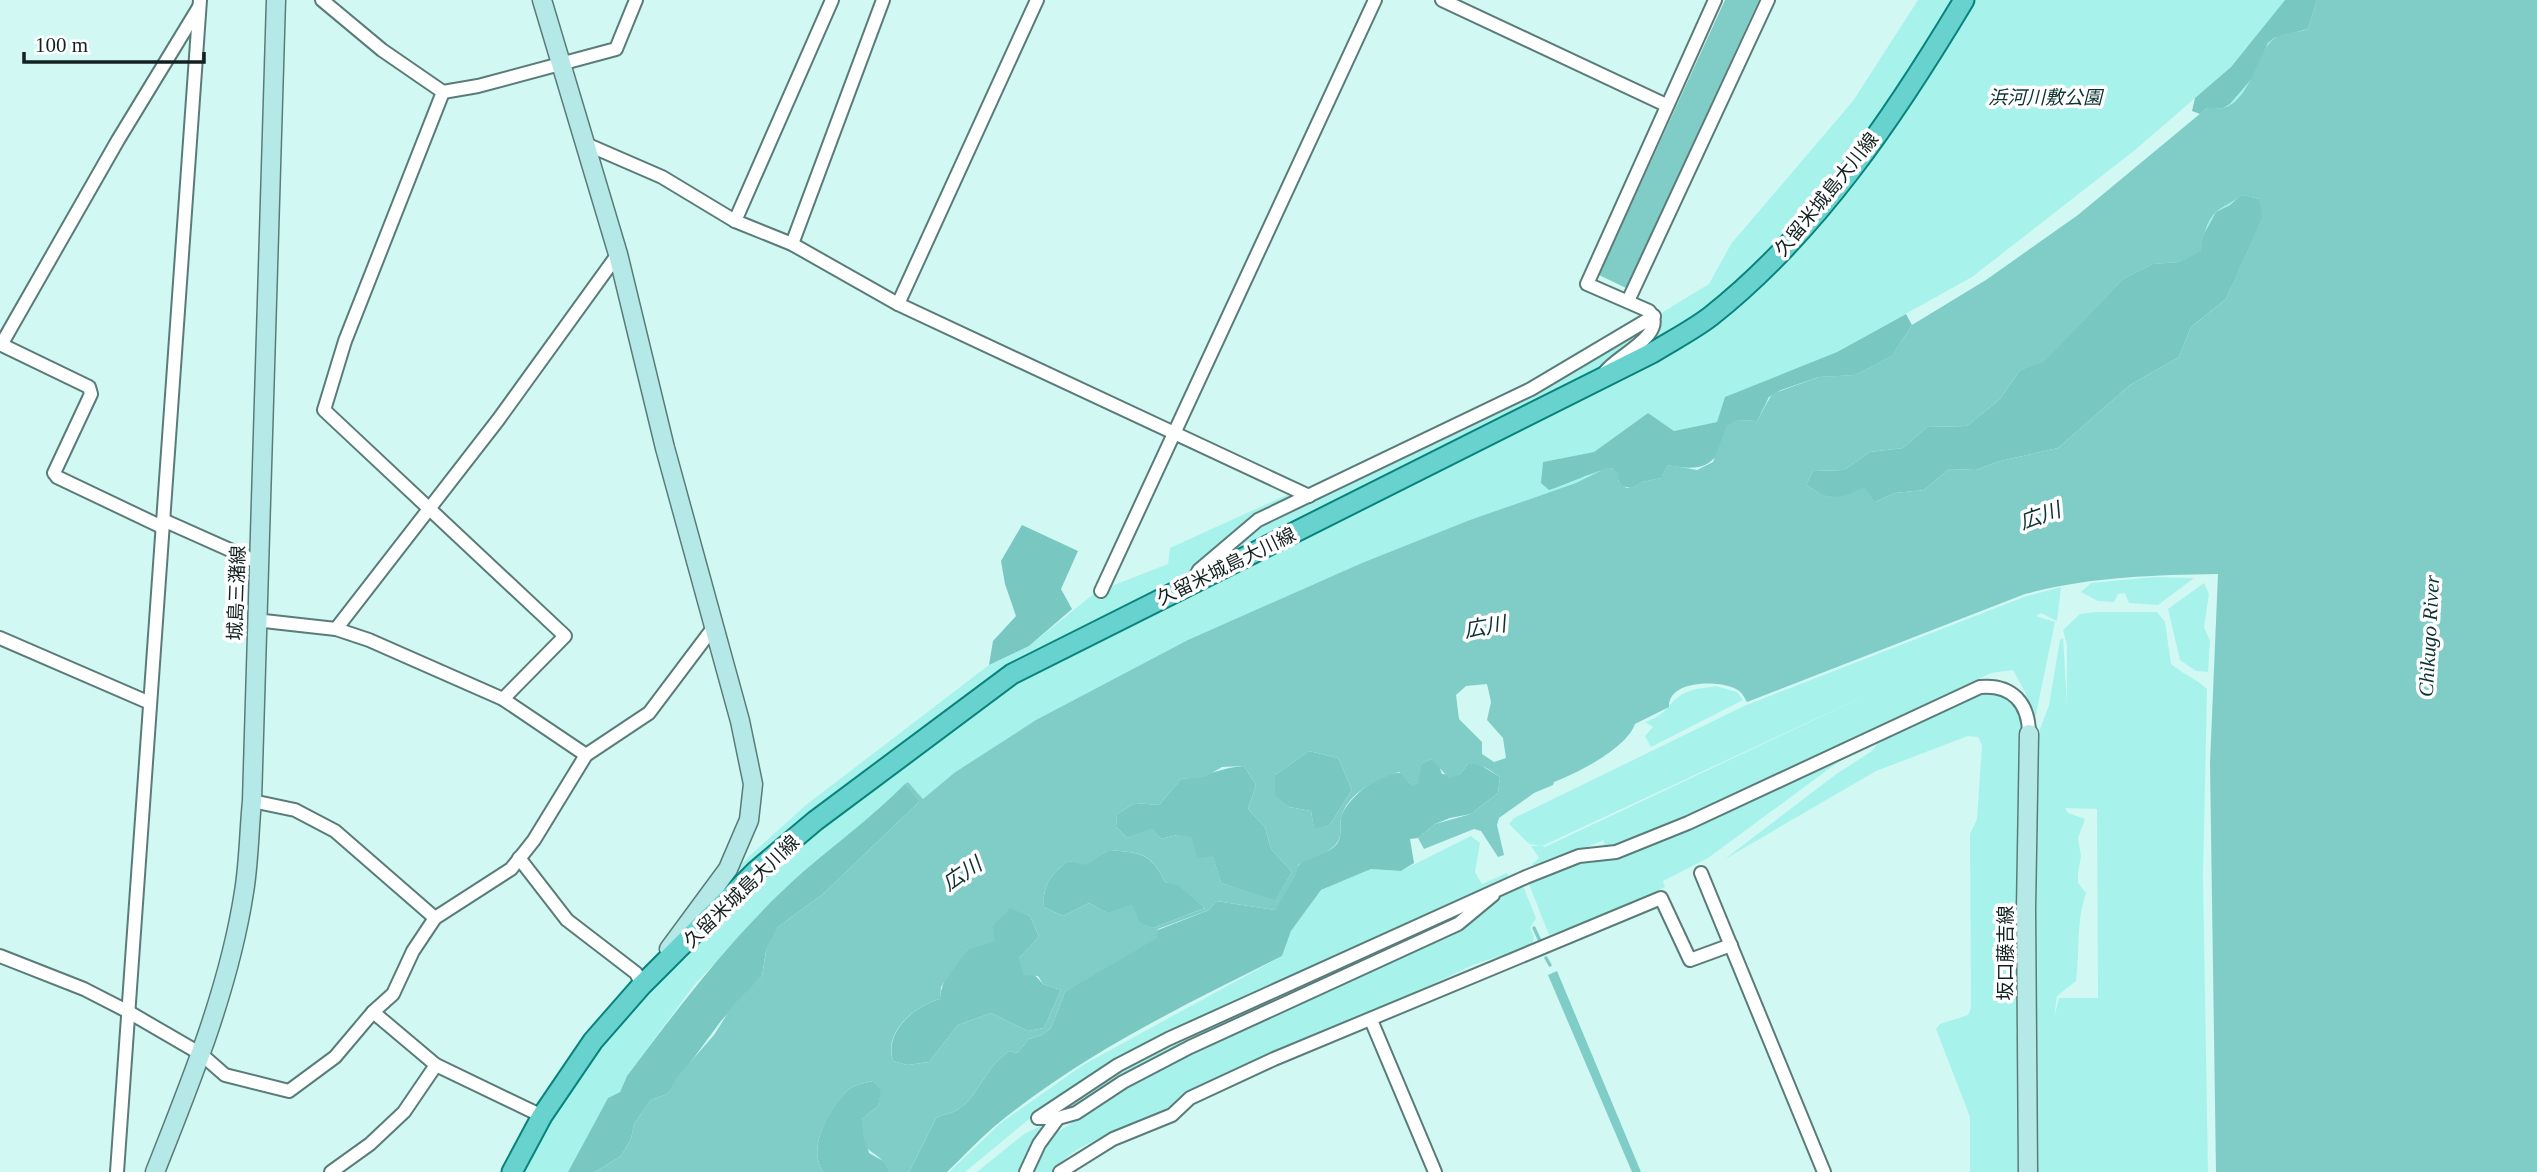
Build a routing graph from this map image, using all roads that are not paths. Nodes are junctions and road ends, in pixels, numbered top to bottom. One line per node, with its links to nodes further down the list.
1 (276, 0): 30 (main road, 城島三潴線)
2 (322, 0): 15 (street)
3 (542, 0): 14 (main road)
4 (636, 0): 14 (street)
5 (832, 0): 18 (street)
6 (884, 0): 19 (street)
7 (1037, 0): 22 (street)
8 (1374, 0): 26 (street)
9 (1442, 0): 16 (street)
10 (1715, 0): 16 (street)
11 (1768, 0): 21 (street)
12 (1963, 1): 25 (main road, 久留米城島大川線)
13 (201, 2): 24 (street); 29 (street)
14 (561, 63): 15 (street); 17 (main road)
15 (443, 92): 28 (street)
16 (1666, 106): 21 (street)
17 (586, 144): 18 (street); 20 (main road)
18 (735, 221): 19 (street)
19 (792, 244): 22 (street)
20 (618, 254): 28 (street); 34 (main road)
21 (1628, 301): 23 (street)
22 (898, 304): 26 (street)
23 (1654, 316): 25 (street); 27 (street)
24 (1, 344): 29 (street)
25 (1598, 380): 31 (main road, 久留米城島大川線)
26 (1175, 431): 27 (street); 32 (street)
27 (1309, 496): 31 (street)
28 (429, 509): 35 (street); 37 (street)
29 (163, 524): 30 (street); 38 (street)
30 (257, 562): 33 (main road, 城島三潴線)
31 (1192, 583): 48 (main road, 久留米城島大川線)
32 (1101, 591)
33 (255, 620): 35 (street); 41 (main road, 城島三潴線)
34 (713, 628): 40 (street); 48 (main road)
35 (336, 629): 37 (street)
36 (0, 638): 38 (street)
37 (503, 699): 40 (street)
38 (150, 703): 49 (street)
39 (2029, 734): 44 (street); 64 (main road, 坂口藤吉線)
40 (586, 755): 42 (street)
41 (251, 801): 45 (street); 52 (main road, 城島三潴線)
42 (519, 858): 45 (street); 48 (street)
43 (1701, 873): 46 (street)
44 (1494, 893): 55 (street); 55 (street)
45 (435, 918): 50 (street)
46 (1731, 945): 51 (street); 63 (street)
47 (0, 956): 49 (street)
48 (642, 985): 54 (main road, 久留米城島大川線)
49 (127, 1011): 52 (street); 56 (street)
50 (373, 1012): 52 (street); 53 (street)
51 (1371, 1020): 61 (street); 62 (street)
52 (201, 1054): 57 (main road, 城島三潴線)
53 (436, 1065): 54 (street); 58 (street)
54 (542, 1116): 59 (main road, 久留米城島大川線)
55 (1058, 1118): 60 (street)
56 (117, 1172)
57 (155, 1172)
58 (331, 1172)
59 (512, 1172)
60 (1026, 1172)
61 (1060, 1172)
62 (1435, 1172)
63 (1824, 1172)
64 (2028, 1172)

